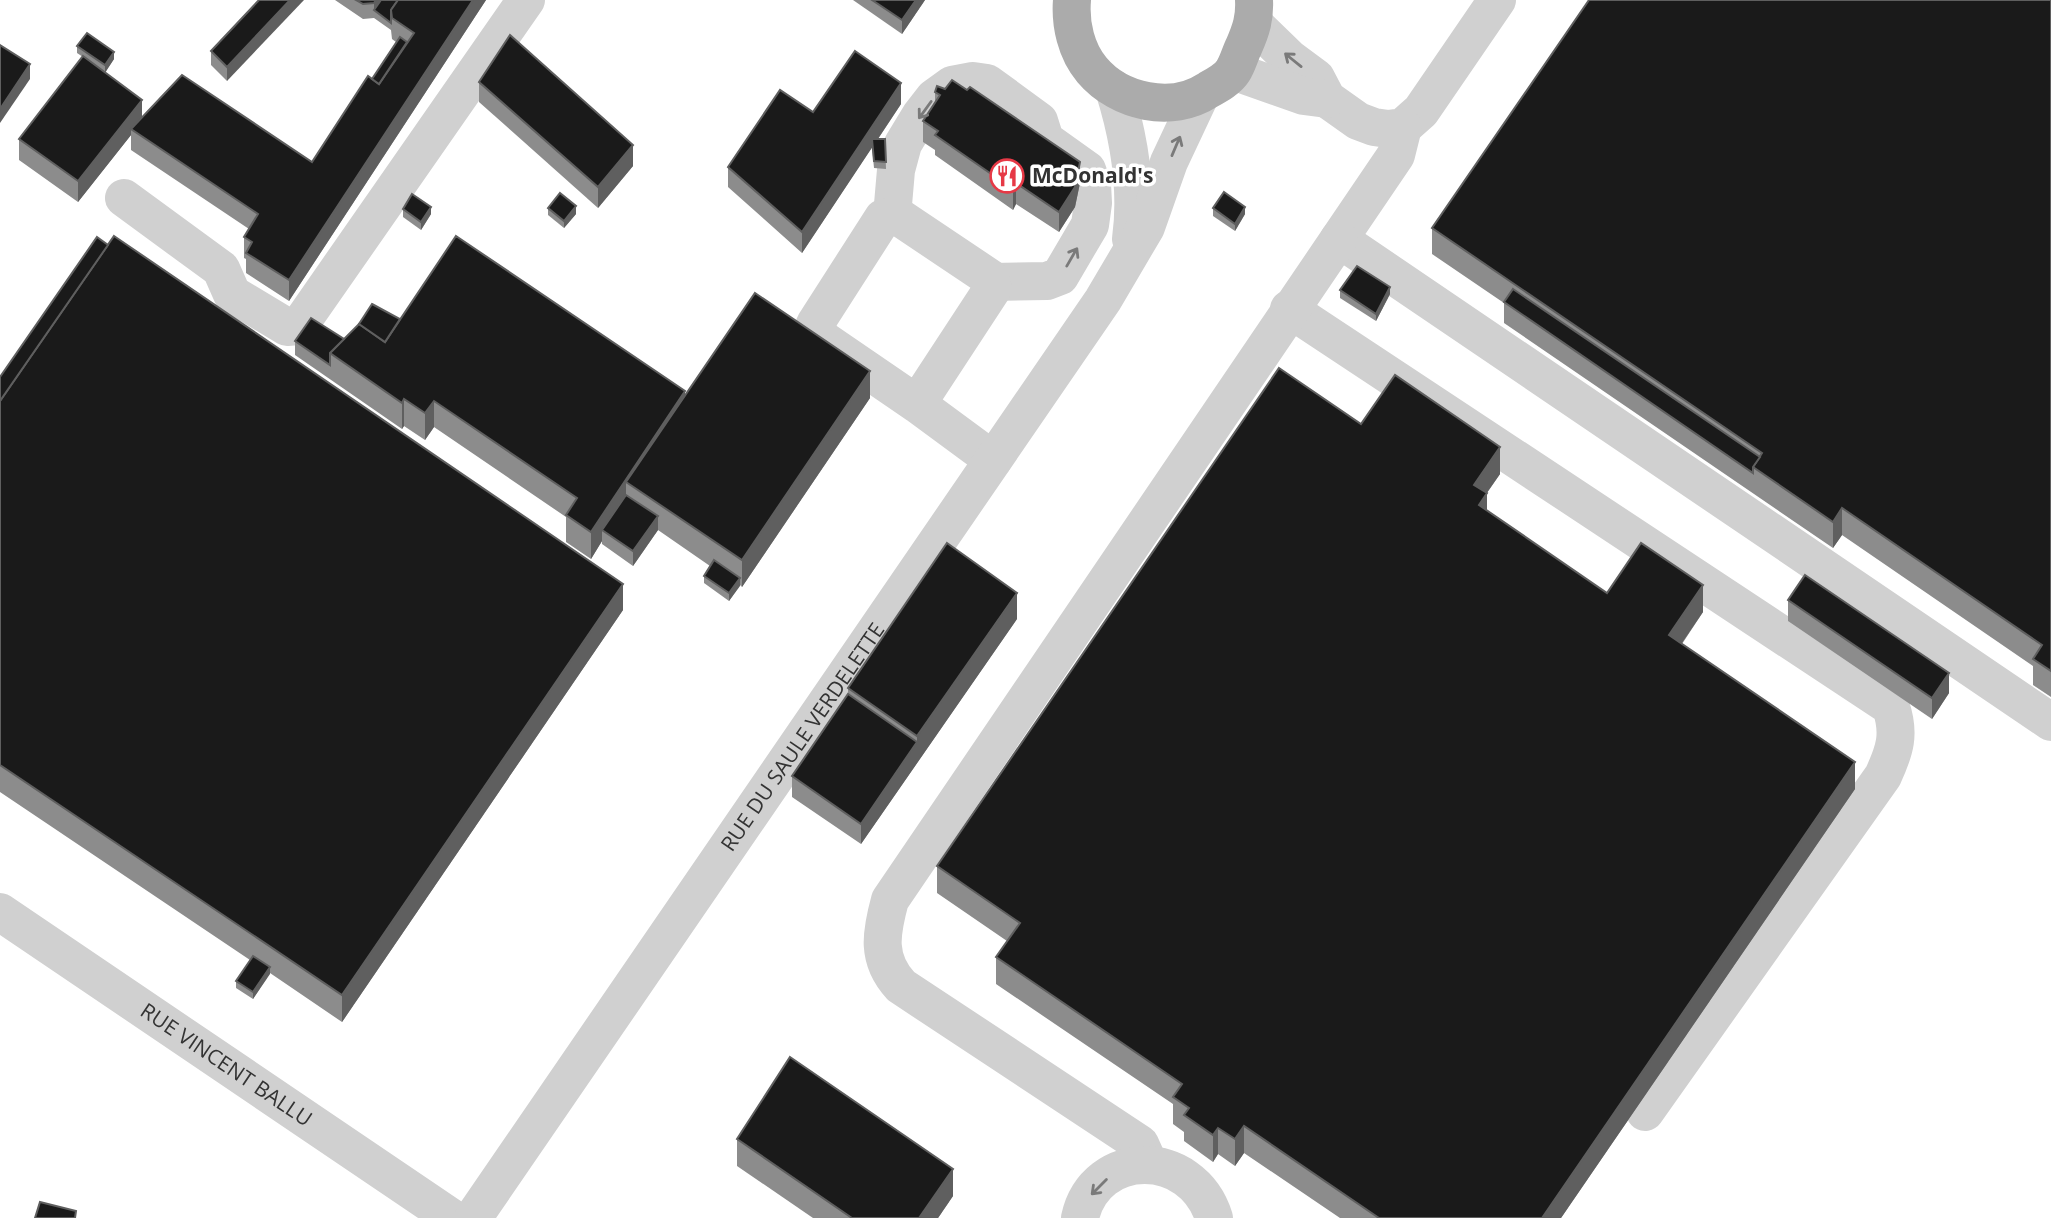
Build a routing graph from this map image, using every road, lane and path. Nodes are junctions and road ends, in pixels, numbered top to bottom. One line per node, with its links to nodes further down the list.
1 (526, 0): 10 (street)
2 (1497, 0): 9 (street)
3 (1063, 5): 6 (main road)
4 (1254, 12): 5 (main road); 8 (street, one-way to 4)
5 (1233, 71): 7 (main road); 8 (street)
6 (1114, 89): 7 (main road); 13 (street, RUE DU SAULE VERDELETTE)
7 (1200, 96): 13 (street, RUE DU SAULE VERDELETTE, one-way to 7)
8 (1327, 99): 9 (street)
9 (1403, 127): 12 (street)
10 (124, 198)
11 (892, 216): 14 (street); 14 (street, one-way to 11); 16 (street)
12 (1339, 239): 15 (street); 18 (street)
13 (1129, 254): 17 (street, RUE DU SAULE VERDELETTE)
14 (991, 282): 16 (street)
15 (1289, 309): 20 (street); 21 (street)
16 (918, 404): 17 (street)
17 (993, 460): 23 (street, RUE DU SAULE VERDELETTE)
18 (2051, 722)
19 (0, 912): 22 (street, RUE VINCENT BALLU)
20 (1645, 1112)
21 (1149, 1164): 24 (street, one-way to 24); 25 (street)
22 (452, 1218)
23 (473, 1218)
24 (1080, 1218)
25 (1214, 1218)

